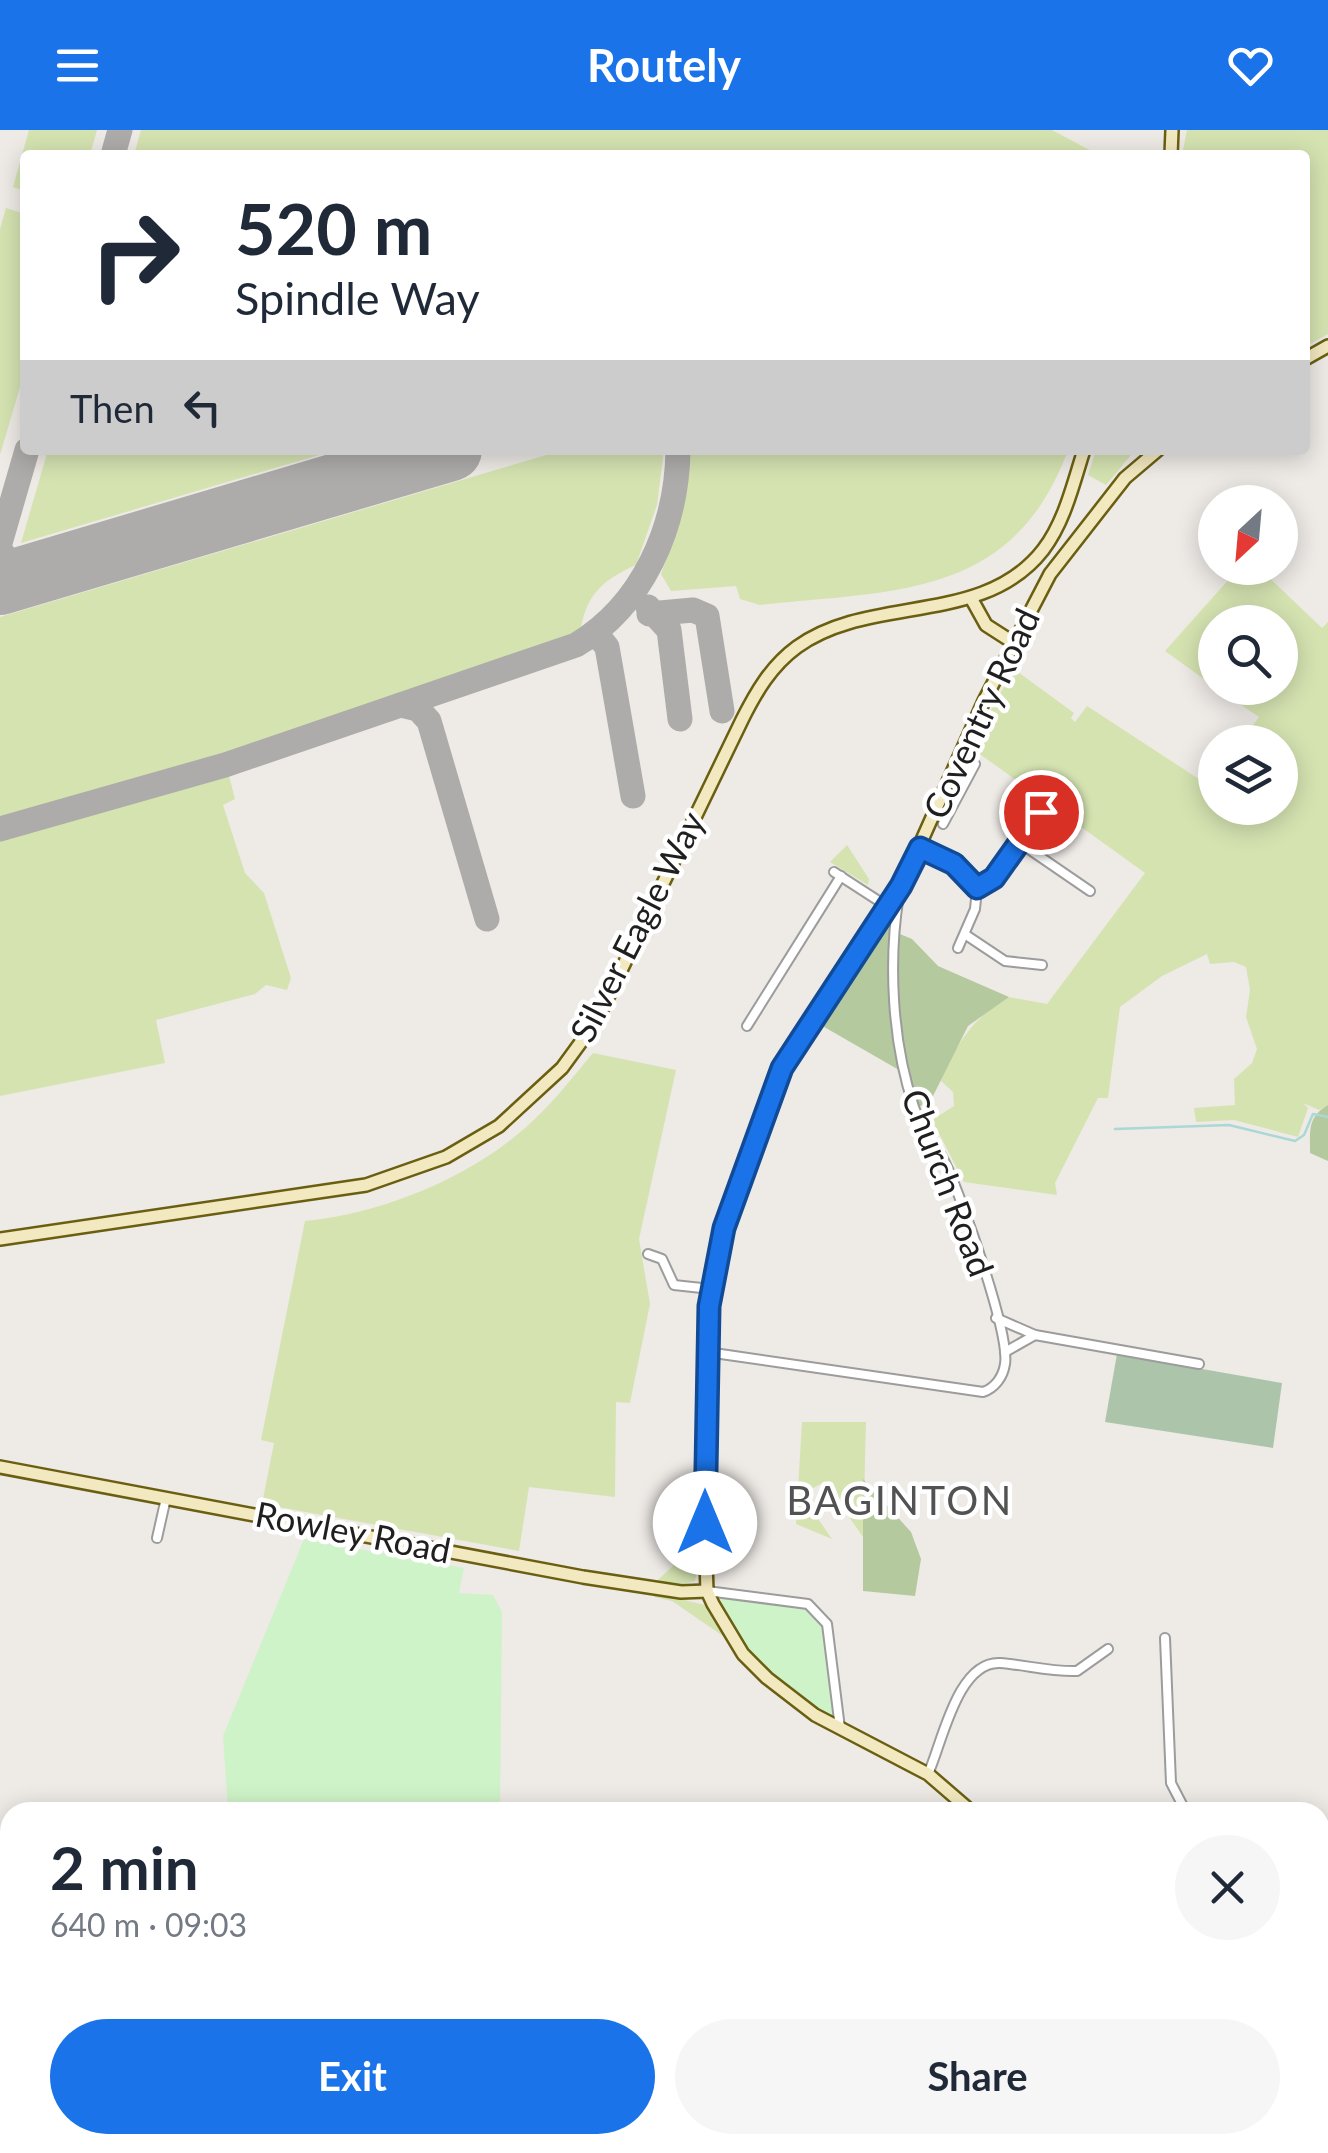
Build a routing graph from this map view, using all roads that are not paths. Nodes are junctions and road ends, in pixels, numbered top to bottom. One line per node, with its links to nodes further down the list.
1 (1082, 455): 3 (street, Silver Eagle Way)
2 (1152, 455): 4 (street, Coventry Road)
3 (970, 598): 4 (street); 20 (street, Silver Eagle Way)
4 (1014, 643): 6 (street, Coventry Road)
5 (975, 764): 7 (street)
6 (949, 777): 7 (street); 11 (street, Coventry Road)
7 (964, 786): 9 (street)
8 (1041, 812): 10 (street)
9 (943, 824)
10 (1020, 842): 13 (street); 14 (street)
11 (920, 848): 12 (street, Coventry Road); 13 (street)
12 (901, 886): 15 (street, Coventry Road); 23 (street, Church Road)
13 (977, 888): 16 (street)
14 (1090, 891)
15 (888, 907): 19 (street); 22 (street, Coventry Road)
16 (966, 936): 17 (street); 18 (street)
17 (958, 948)
18 (1042, 966)
19 (747, 1026)
20 (0, 1239)
21 (648, 1254): 22 (street)
22 (711, 1289): 25 (street, Coventry Road)
23 (996, 1318): 24 (street, Church Road); 26 (street)
24 (1035, 1334): 26 (street); 27 (street, Church Road)
25 (707, 1352): 26 (street); 31 (street, Coventry Road)
26 (1005, 1352)
27 (1200, 1364)
28 (0, 1467): 29 (street, Rowley Road)
29 (166, 1497): 30 (street); 31 (street, Rowley Road)
30 (158, 1538)
31 (707, 1591): 34 (street, Coventry Road); 34 (street)
32 (1165, 1638): 37 (street)
33 (1108, 1649): 35 (street)
34 (841, 1730): 35 (street, Coventry Road)
35 (928, 1774): 36 (street, Coventry Road)
36 (960, 1802)
37 (1181, 1802)

